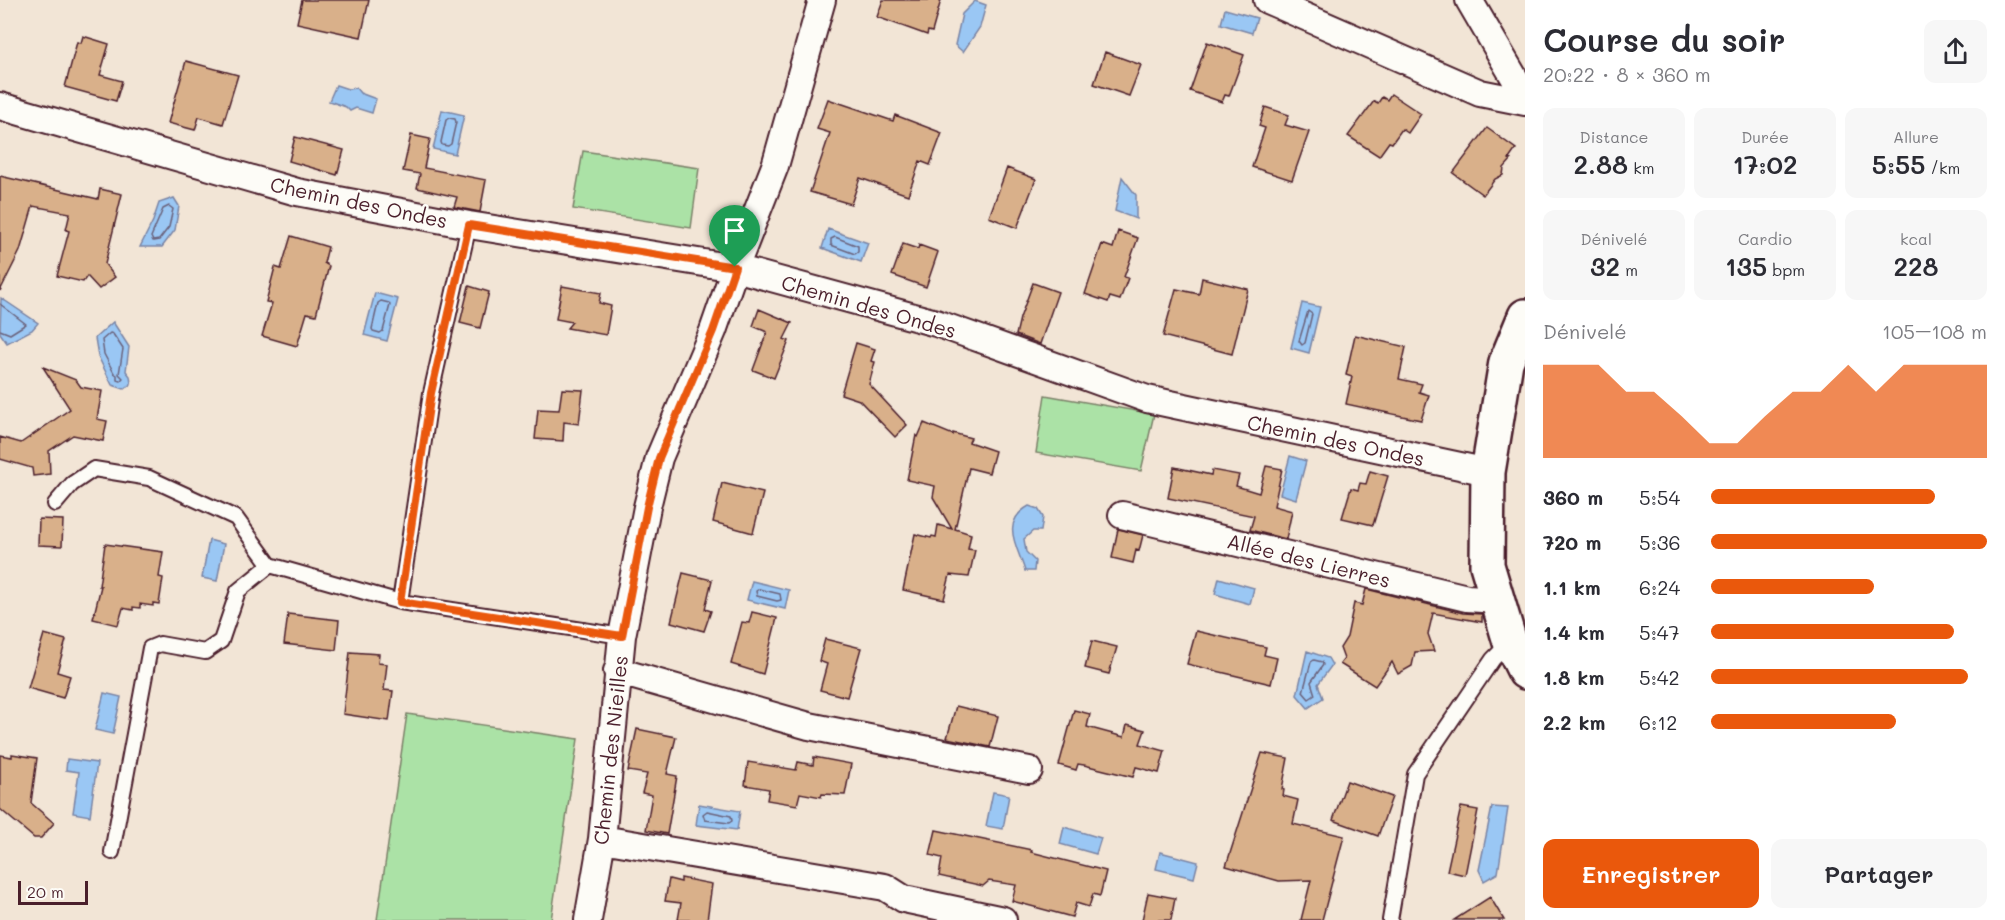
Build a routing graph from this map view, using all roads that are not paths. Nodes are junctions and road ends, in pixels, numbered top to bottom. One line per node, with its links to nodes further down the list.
1 (822, 0): 8 (street, Chemin des Nieilles)
2 (1267, 0): 5 (street)
3 (1469, 0): 4 (street)
4 (1525, 96)
5 (1525, 102)
6 (0, 106): 7 (street, Chemin des Ondes)
7 (469, 225): 8 (street, Chemin des Ondes); 15 (lane)
8 (735, 267): 10 (street, Chemin des Ondes); 16 (street, Chemin des Nieilles)
9 (1525, 316): 10 (street)
10 (1488, 472): 14 (street)
11 (55, 504): 13 (lane)
12 (1122, 515): 14 (street, Allée des Lierres)
13 (270, 565): 15 (lane); 22 (lane)
14 (1497, 600): 17 (street)
15 (400, 602): 16 (lane)
16 (622, 636): 18 (street, Chemin des Nieilles)
17 (1510, 642): 19 (street); 25 (lane)
18 (617, 671): 20 (street); 21 (street, Chemin des Nieilles)
19 (1525, 672)
20 (1029, 770)
21 (602, 839): 23 (street, Chemin des Nieilles); 24 (street)
22 (112, 852)
23 (588, 920)
24 (1003, 920)
25 (1390, 920)

